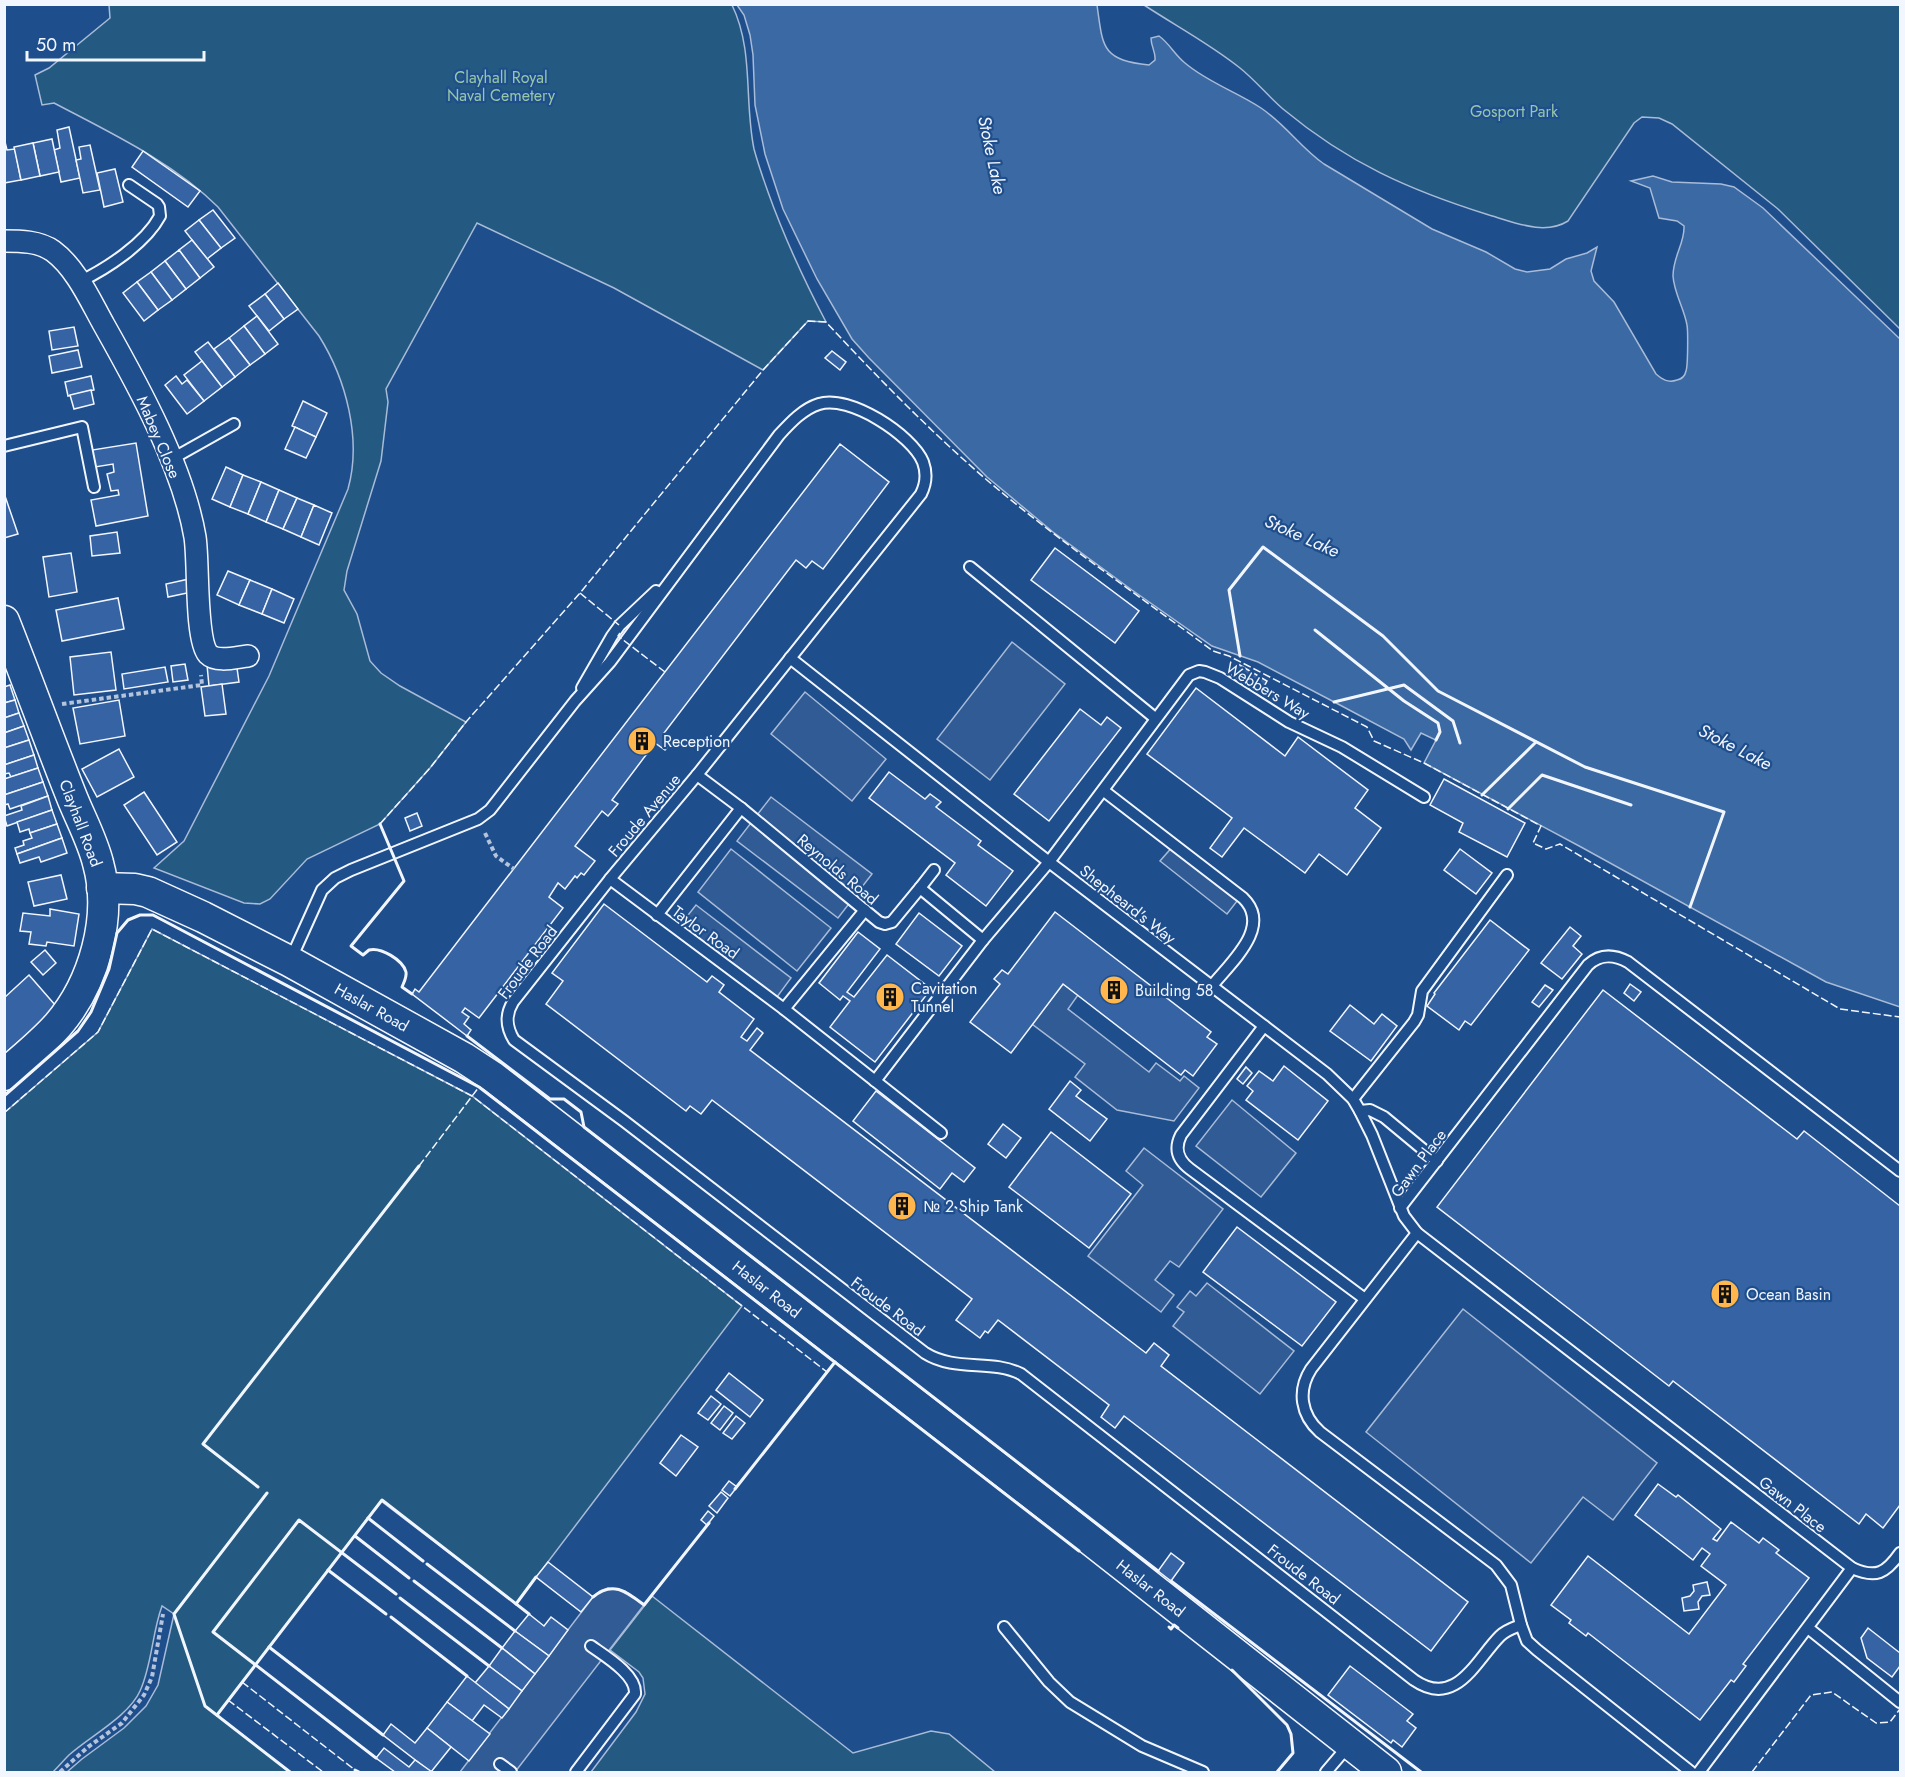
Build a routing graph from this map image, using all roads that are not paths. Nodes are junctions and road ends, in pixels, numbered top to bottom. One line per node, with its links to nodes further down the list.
1 (129, 185): 3 (lane)
2 (4, 241): 3 (street, Mabey Close)
3 (79, 282): 6 (street, Mabey Close)
4 (234, 424): 6 (lane)
5 (4, 446): 7 (lane)
6 (170, 460): 10 (street, Mabey Close)
7 (94, 487)
8 (970, 567): 12 (lane)
9 (4, 621): 21 (street, Clayhall Road)
10 (248, 656)
11 (790, 658): 13 (lane, Froude Avenue); 17 (lane, Shepheard's Way); 26 (lane, Froude Avenue)
12 (1155, 718): 14 (lane, Webbers Way); 15 (lane, Webbers Way)
13 (697, 775): 16 (lane, Reynolds Road); 20 (lane, Froude Avenue)
14 (1104, 790): 17 (lane, Webbers Way); 27 (lane)
15 (1424, 797)
16 (741, 808): 23 (lane, Reynolds Road); 24 (lane)
17 (1049, 862): 25 (lane, Webbers Way); 27 (lane, Shepheard's Way)
18 (934, 870): 22 (lane)
19 (1506, 875): 32 (lane)
20 (610, 879): 24 (lane, Taylor Road); 42 (lane, Froude Road)
21 (102, 888): 26 (street, Haslar Road); 30 (street, Clayhall Road)
22 (920, 888): 23 (lane, Reynolds Road); 25 (lane)
23 (865, 910): 28 (lane)
24 (657, 915): 28 (lane, Taylor Road)
25 (983, 940): 31 (lane, Webbers Way)
26 (290, 961): 47 (street, Haslar Road)
27 (1211, 987): 29 (lane, Shepheard's Way)
28 (784, 1009): 31 (lane, Taylor Road)
29 (1264, 1026): 32 (lane, Shepheard's Way); 39 (lane)
30 (4, 1075)
31 (874, 1081): 34 (lane, Taylor Road)
32 (1353, 1099): 33 (lane, Shepheard's Way)
33 (1360, 1111): 35 (lane); 37 (lane, Shepheard's Way)
34 (941, 1133)
35 (1437, 1161): 36 (lane, Gawn Place); 37 (lane, Gawn Place)
36 (1900, 1171)
37 (1400, 1208): 38 (lane, Gawn Place)
38 (1417, 1233): 39 (lane); 41 (lane, Gawn Place)
39 (1365, 1299): 42 (lane)
40 (1900, 1553): 41 (lane, Gawn Place)
41 (1852, 1568): 44 (lane)
42 (1521, 1625): 54 (lane)
43 (1004, 1627): 51 (lane)
44 (1808, 1628): 46 (lane); 55 (lane)
45 (591, 1646): 50 (lane)
46 (1900, 1702)
47 (1349, 1744): 52 (lane); 53 (street, Haslar Road)
48 (500, 1764): 49 (lane)
49 (511, 1773)
50 (576, 1773)
51 (1203, 1773)
52 (1326, 1773)
53 (1386, 1773)
54 (1691, 1773)
55 (1699, 1773)

